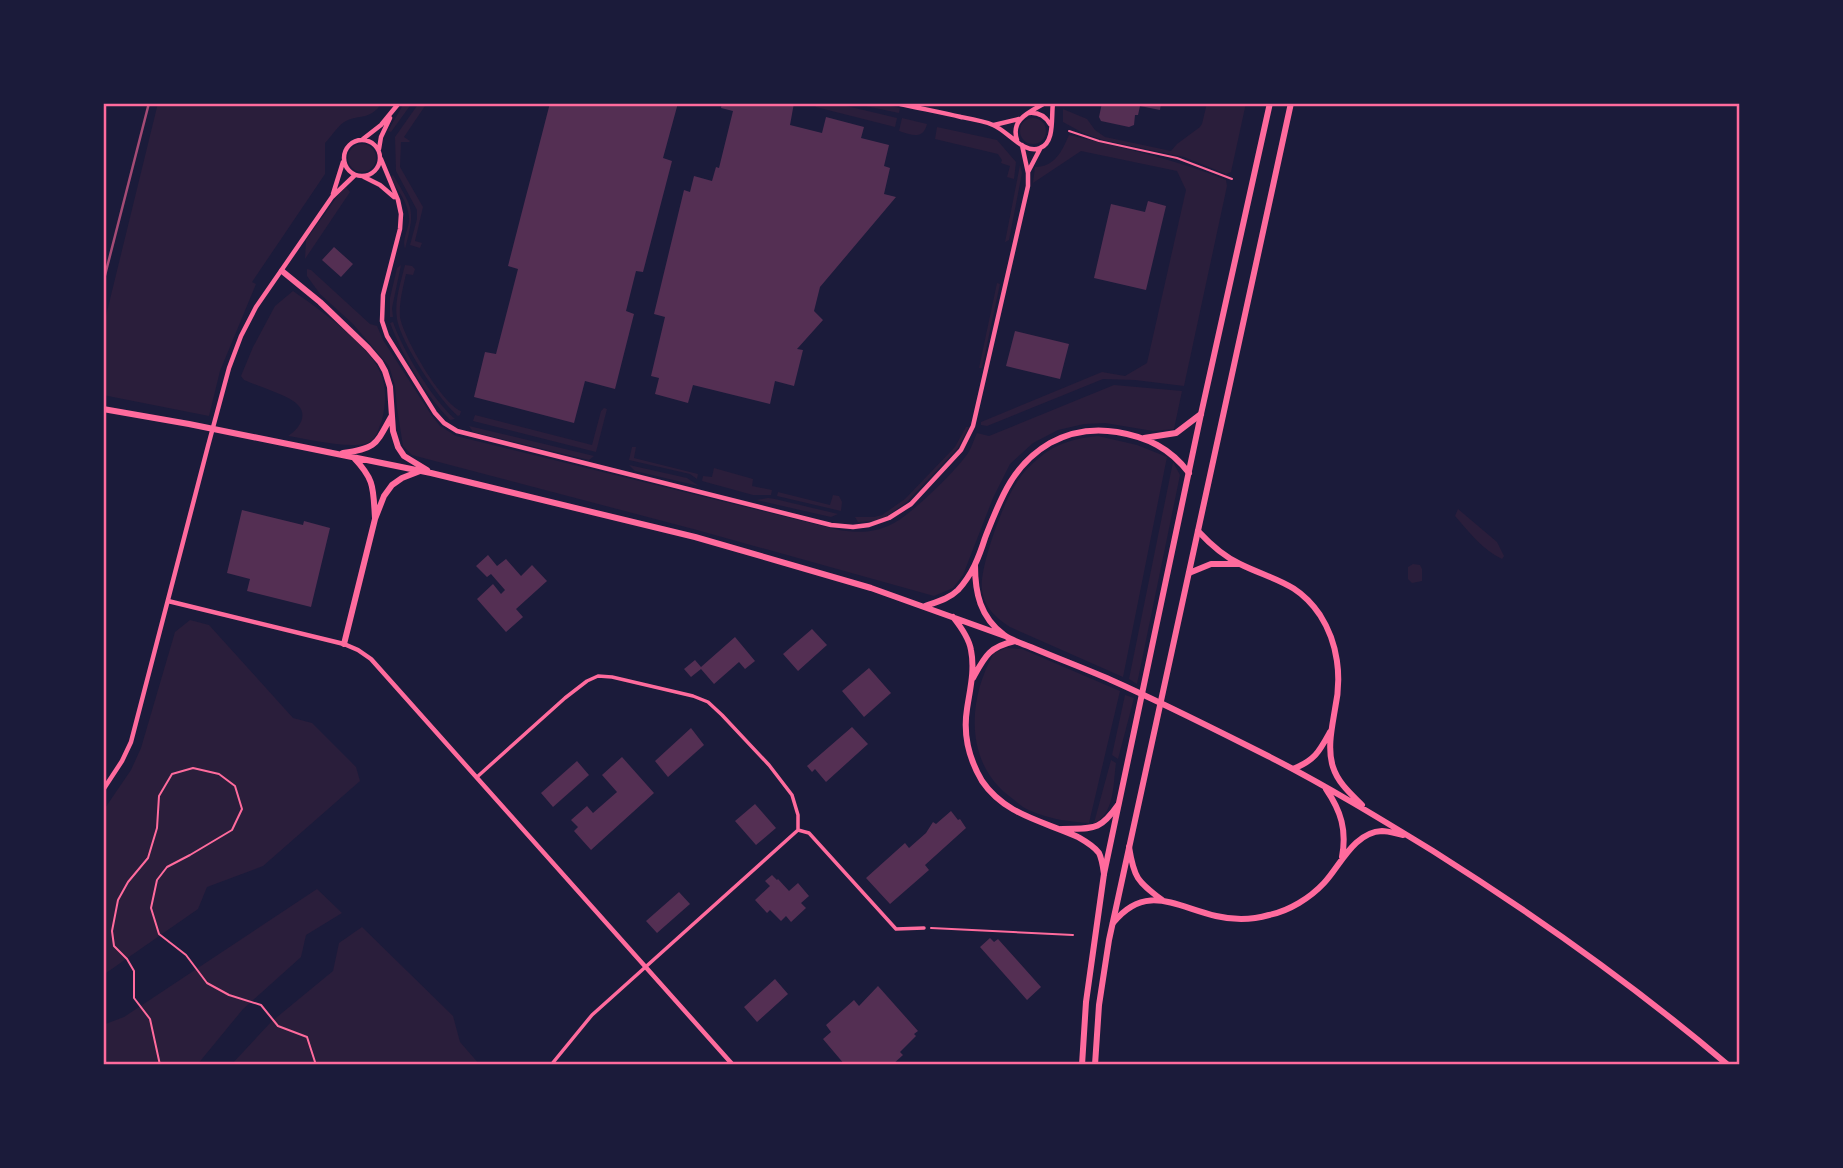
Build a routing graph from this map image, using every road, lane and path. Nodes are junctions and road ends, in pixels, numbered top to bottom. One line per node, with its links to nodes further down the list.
1 (897, 103): 9 (street)
2 (1045, 103): 7 (street)
3 (1053, 103): 10 (street)
4 (1270, 103): 26 (main road)
5 (1291, 103): 35 (main road)
6 (398, 106): 12 (street); 15 (street)
7 (1027, 114): 8 (street); 10 (street)
8 (1019, 118): 9 (street); 13 (street)
9 (994, 125): 13 (street)
10 (1051, 125): 14 (street)
11 (1069, 131): 21 (path)
12 (362, 140): 15 (street); 16 (street)
13 (1019, 143): 14 (street); 18 (street)
14 (1040, 148): 18 (street)
15 (379, 150): 17 (street)
16 (344, 158): 19 (street); 22 (street)
17 (381, 159): 20 (street); 23 (street)
18 (1028, 173): 23 (street)
19 (355, 175): 20 (street); 22 (street)
20 (363, 176): 23 (street)
21 (1232, 179)
22 (332, 197): 24 (street)
23 (398, 200)
24 (282, 271): 27 (main road); 39 (street)
25 (105, 409): 29 (main road)
26 (1201, 414): 28 (main road); 33 (main road)
27 (392, 415): 29 (main road); 32 (main road)
28 (1143, 439): 33 (main road); 36 (main road)
29 (337, 454): 30 (main road)
30 (353, 458): 31 (main road); 34 (main road)
31 (421, 471): 32 (main road); 34 (main road)
32 (431, 473): 40 (main road)
33 (1189, 473): 51 (main road)
34 (376, 519): 44 (main road)
35 (1198, 531): 37 (main road); 38 (main road)
36 (975, 565): 40 (main road); 42 (main road)
37 (1241, 565): 38 (main road); 46 (main road)
38 (1189, 573): 56 (main road)
39 (169, 601): 44 (street); 50 (street)
40 (925, 606): 41 (main road)
41 (953, 617): 42 (main road); 45 (main road)
42 (1005, 636): 43 (main road)
43 (1017, 641): 45 (main road); 47 (main road)
44 (344, 644): 48 (street)
45 (972, 678): 53 (main road)
46 (1331, 730): 47 (main road); 52 (main road)
47 (1293, 769): 49 (main road)
48 (477, 777): 54 (street); 63 (street)
49 (1325, 787): 52 (main road); 57 (main road)
50 (103, 790)
51 (1118, 805): 53 (main road); 58 (main road)
52 (1368, 812): 55 (main road)
53 (1060, 829): 58 (main road)
54 (798, 830): 61 (street); 63 (street)
55 (1409, 836): 57 (main road); 70 (main road)
56 (1129, 847): 59 (main road); 60 (main road)
57 (1341, 859): 59 (main road)
58 (1104, 874): 68 (main road)
59 (1164, 901): 60 (main road)
60 (1113, 923): 69 (main road)
61 (924, 928): 62 (path)
62 (1073, 935)
63 (645, 966): 66 (street); 67 (street)
64 (160, 1065): 65 (path)
65 (316, 1065)
66 (551, 1065)
67 (733, 1065)
68 (1082, 1065)
69 (1095, 1065)
70 (1728, 1065)

